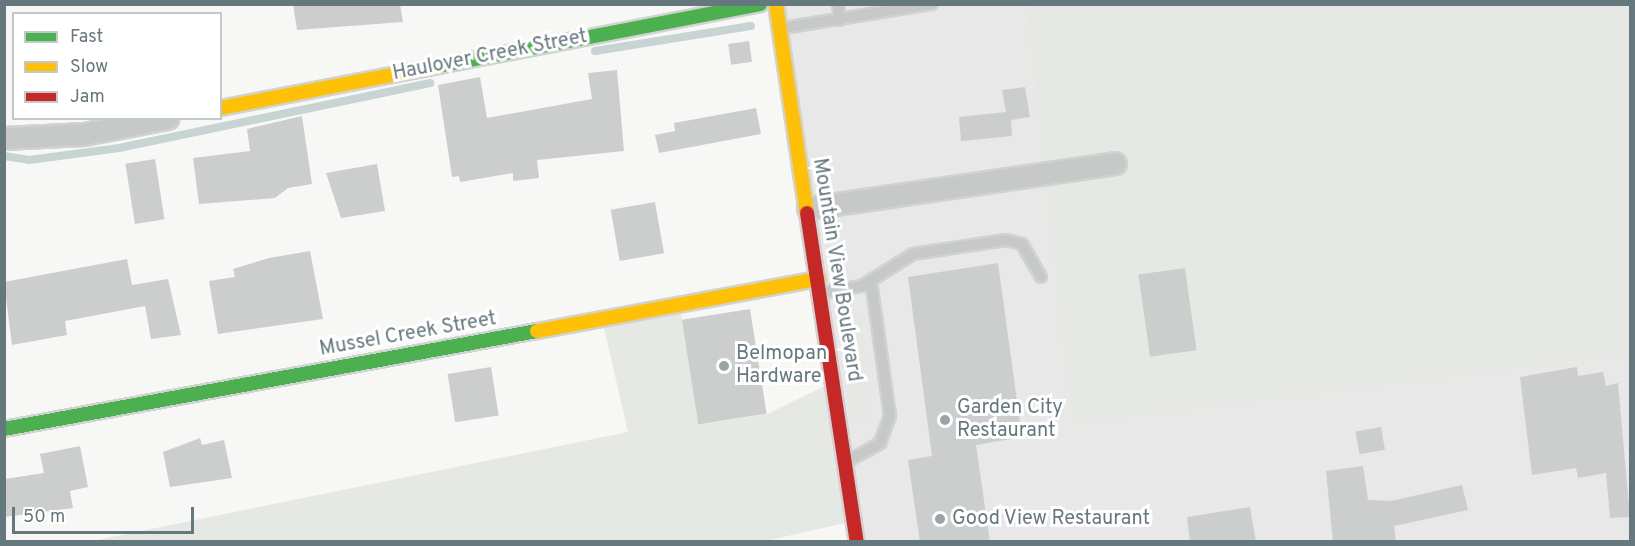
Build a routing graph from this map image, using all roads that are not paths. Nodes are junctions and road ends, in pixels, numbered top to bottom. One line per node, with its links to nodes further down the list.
1 (760, 4): 7 (street, Haulover Creek Street)
2 (776, 4): 6 (street, Mountain View Boulevard)
3 (838, 4): 5 (lane)
4 (932, 4): 5 (lane)
5 (840, 20): 6 (lane)
6 (779, 28): 11 (street, Mountain View Boulevard)
7 (222, 108)
8 (156, 120): 9 (street)
9 (4, 138)
10 (1115, 163): 11 (street)
11 (808, 208): 13 (street, Mountain View Boulevard)
12 (1041, 277): 14 (lane)
13 (818, 279): 15 (street, Mountain View Boulevard); 16 (street, Mussel Creek Street)
14 (871, 281): 15 (lane); 17 (lane)
15 (821, 293): 17 (street, Mountain View Boulevard)
16 (4, 429)
17 (845, 463): 18 (street, Mountain View Boulevard)
18 (857, 542)

